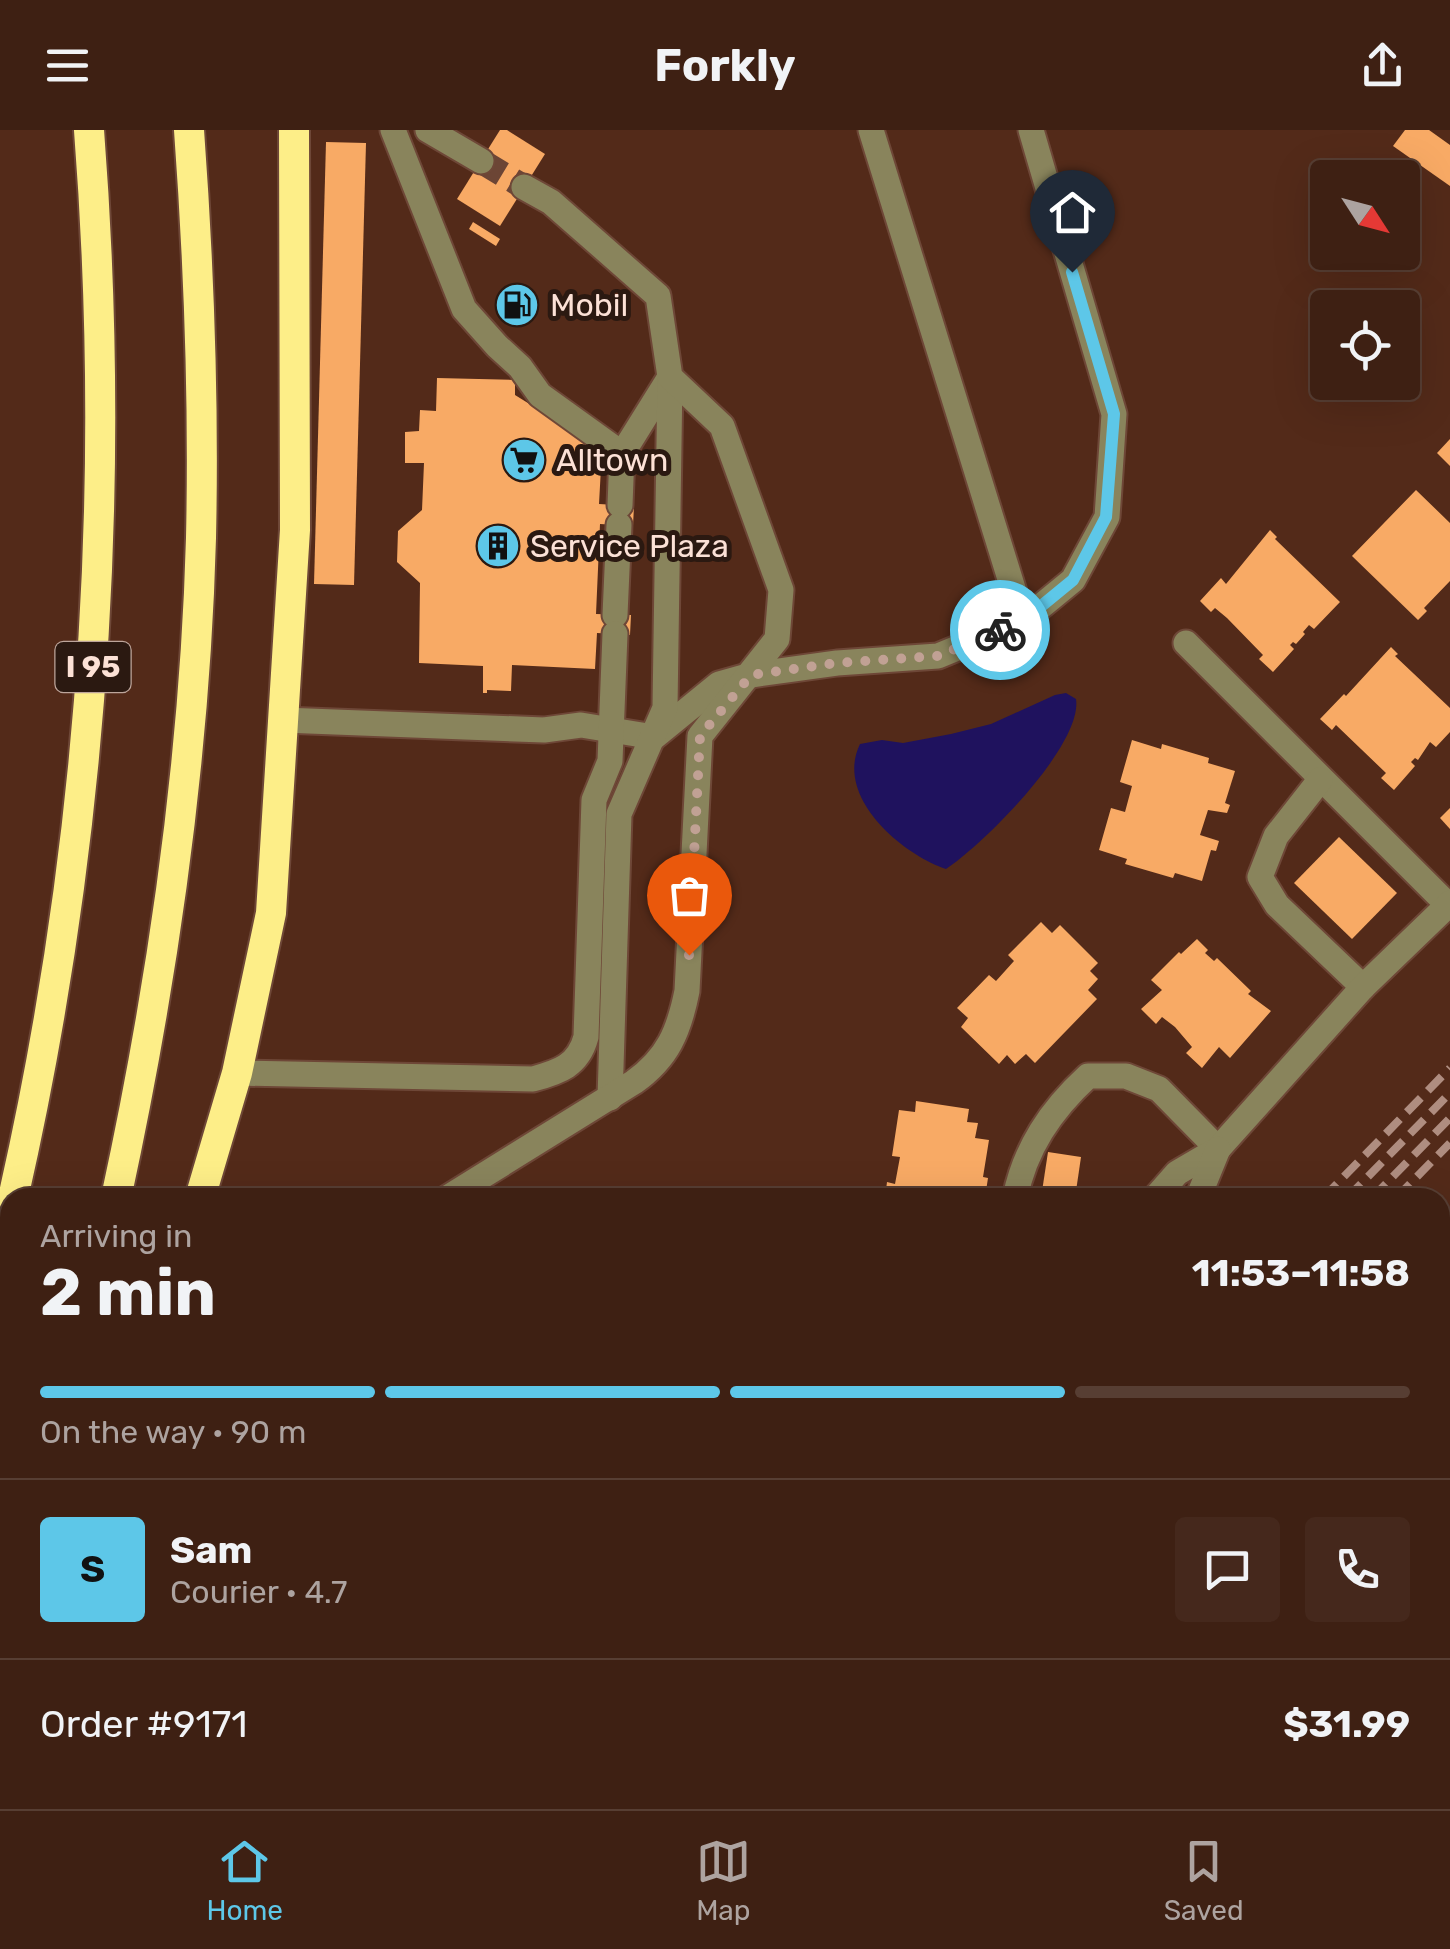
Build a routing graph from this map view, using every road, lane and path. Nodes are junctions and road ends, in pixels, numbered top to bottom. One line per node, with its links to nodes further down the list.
1 (89, 130): 24 (highway, I 95)
2 (189, 130): 25 (highway)
3 (294, 130): 15 (highway)
4 (394, 130): 11 (lane)
5 (428, 130): 8 (lane)
6 (870, 130): 12 (lane)
7 (1030, 130): 12 (lane)
8 (481, 161)
9 (524, 187): 10 (lane)
10 (670, 377): 11 (lane); 14 (lane); 17 (lane)
11 (622, 454): 16 (lane)
12 (1023, 621): 14 (lane)
13 (1186, 644): 18 (lane)
14 (751, 675): 17 (lane); 22 (lane)
15 (283, 720): 16 (lane); 21 (highway)
16 (612, 730): 17 (lane); 21 (lane)
17 (654, 737): 22 (lane)
18 (1320, 780): 19 (lane); 20 (lane)
19 (1449, 904): 20 (lane)
20 (1362, 987): 23 (lane)
21 (237, 1073): 26 (highway)
22 (610, 1098): 27 (lane)
23 (1218, 1149): 28 (lane); 29 (lane); 30 (lane)
24 (15, 1188)
25 (118, 1188)
26 (203, 1188)
27 (463, 1188)
28 (1016, 1188)
29 (1164, 1188)
30 (1202, 1188)

